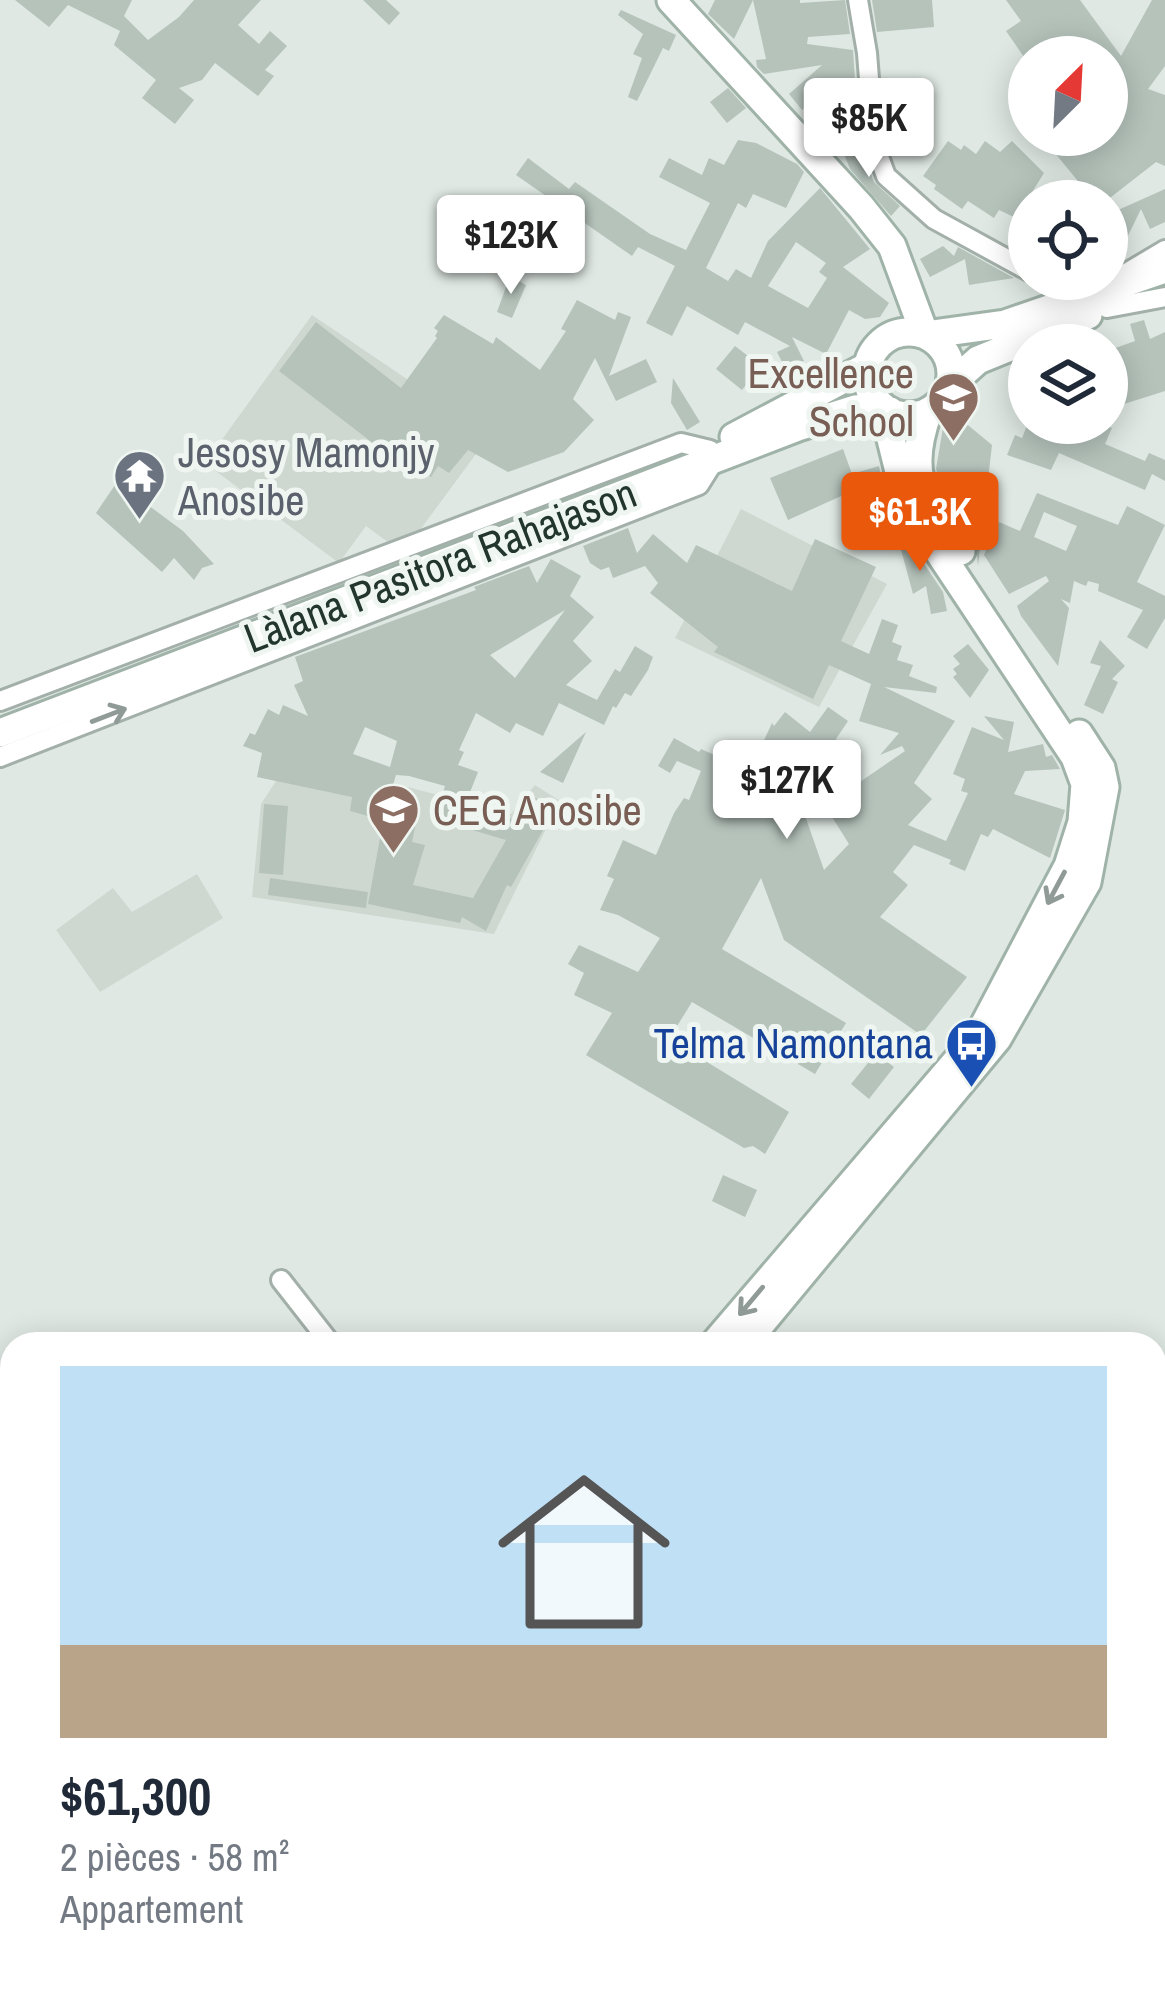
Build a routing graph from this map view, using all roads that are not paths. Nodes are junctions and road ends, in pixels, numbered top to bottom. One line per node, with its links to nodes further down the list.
1 (671, 0): 8 (main road)
2 (858, 0): 4 (street)
3 (1165, 250): 9 (street)
4 (1008, 262)
5 (1165, 269): 9 (main road)
6 (1165, 287): 9 (main road)
7 (1165, 297): 9 (street)
8 (910, 298): 10 (main road); 11 (main road)
9 (1101, 301): 10 (main road); 13 (main road)
10 (973, 331): 11 (main road)
11 (925, 335): 12 (main road); 13 (main road)
12 (868, 366): 14 (main road); 18 (main road, Làlana Pasitora Rahajason)
13 (950, 385): 15 (main road)
14 (886, 409): 15 (main road); 16 (main road, Làlana Pasitora Rahajason); 17 (main road)
15 (928, 412): 26 (main road)
16 (798, 427): 17 (main road); 18 (main road, Làlana Pasitora Rahajason)
17 (894, 453): 25 (main road, one-way to 25)
18 (712, 456): 19 (street); 20 (main road, Làlana Pasitora Rahajason); 21 (main road, Làlana Pasitora Rahajason); 22 (street, one-way to 18)
19 (0, 701)
20 (0, 713)
21 (0, 733)
22 (0, 757)
23 (281, 1280): 24 (street)
24 (322, 1332)
25 (724, 1332)
26 (754, 1332)

